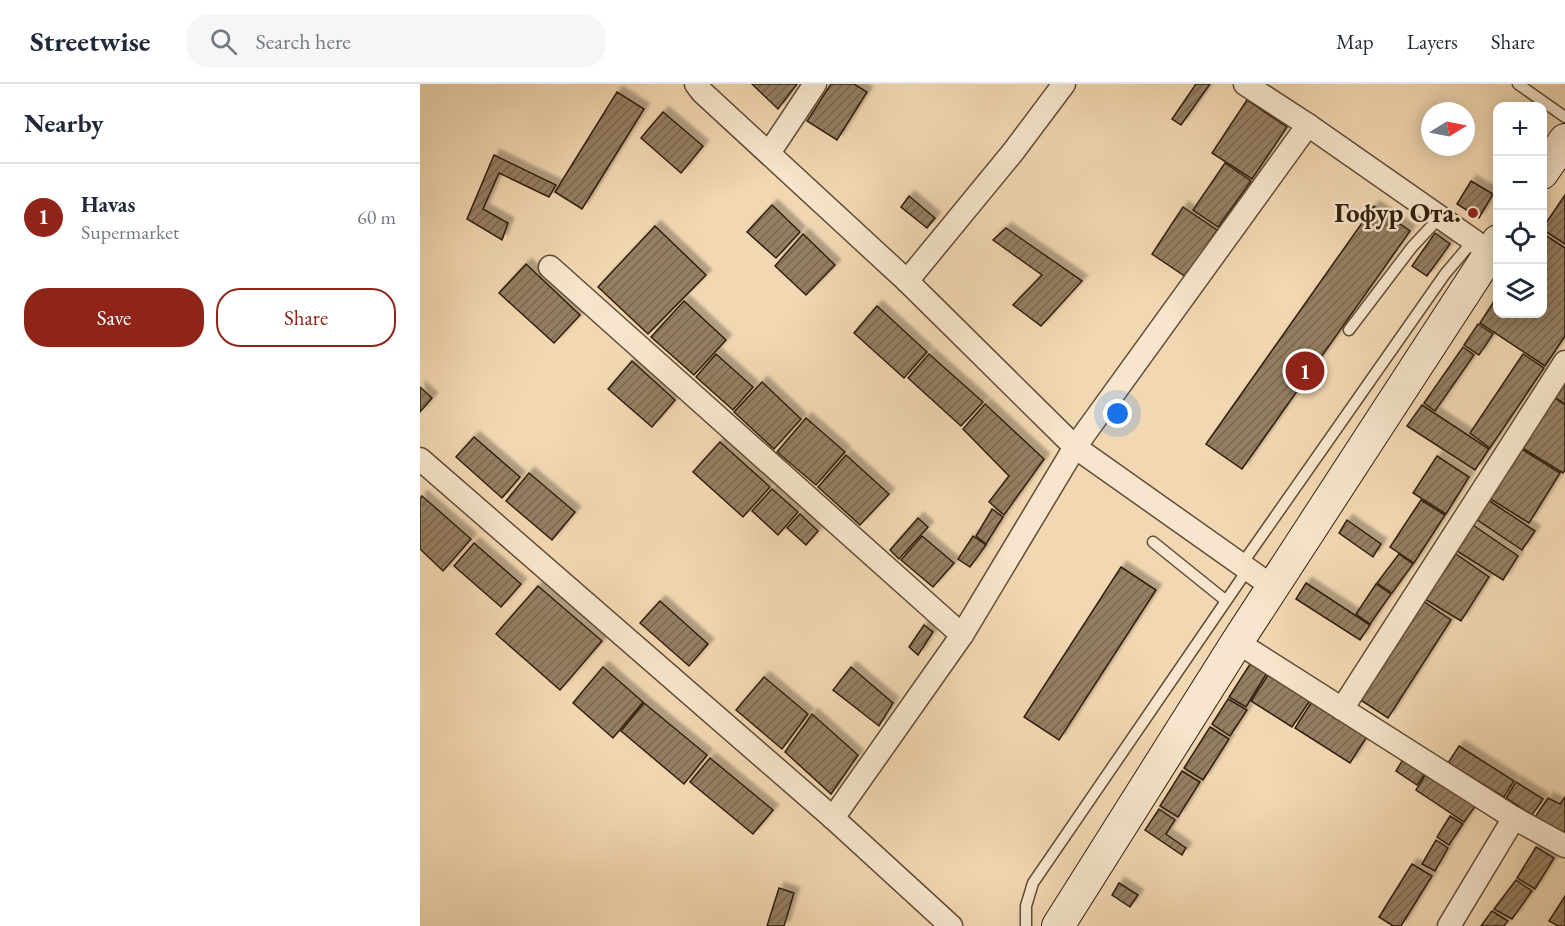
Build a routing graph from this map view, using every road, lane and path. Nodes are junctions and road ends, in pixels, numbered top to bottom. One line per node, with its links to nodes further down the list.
1 (696, 84): 9 (street)
2 (815, 84): 9 (street)
3 (1064, 84): 14 (street)
4 (1245, 84): 7 (street)
5 (1518, 84): 6 (lane)
6 (1565, 117)
7 (1308, 125): 11 (street); 17 (street)
8 (1565, 140): 10 (main road)
9 (769, 153): 14 (street)
10 (1547, 166)
11 (1440, 217): 12 (street); 15 (lane)
12 (1487, 245): 20 (lane); 21 (main road)
13 (550, 267): 23 (street)
14 (907, 281): 17 (street)
15 (1348, 330)
16 (1565, 362): 25 (street)
17 (1075, 447): 20 (street); 23 (street)
18 (420, 459): 26 (street)
19 (1153, 542): 22 (lane)
20 (1245, 566): 21 (street); 22 (lane)
21 (1273, 587): 24 (main road)
22 (1224, 600): 30 (lane)
23 (962, 635): 26 (street)
24 (1237, 642): 25 (street); 31 (main road)
25 (1342, 709): 27 (street)
26 (833, 818): 29 (street)
27 (1514, 818): 28 (street); 32 (street)
28 (1565, 846)
29 (951, 926)
30 (1026, 926)
31 (1058, 926)
32 (1449, 926)

